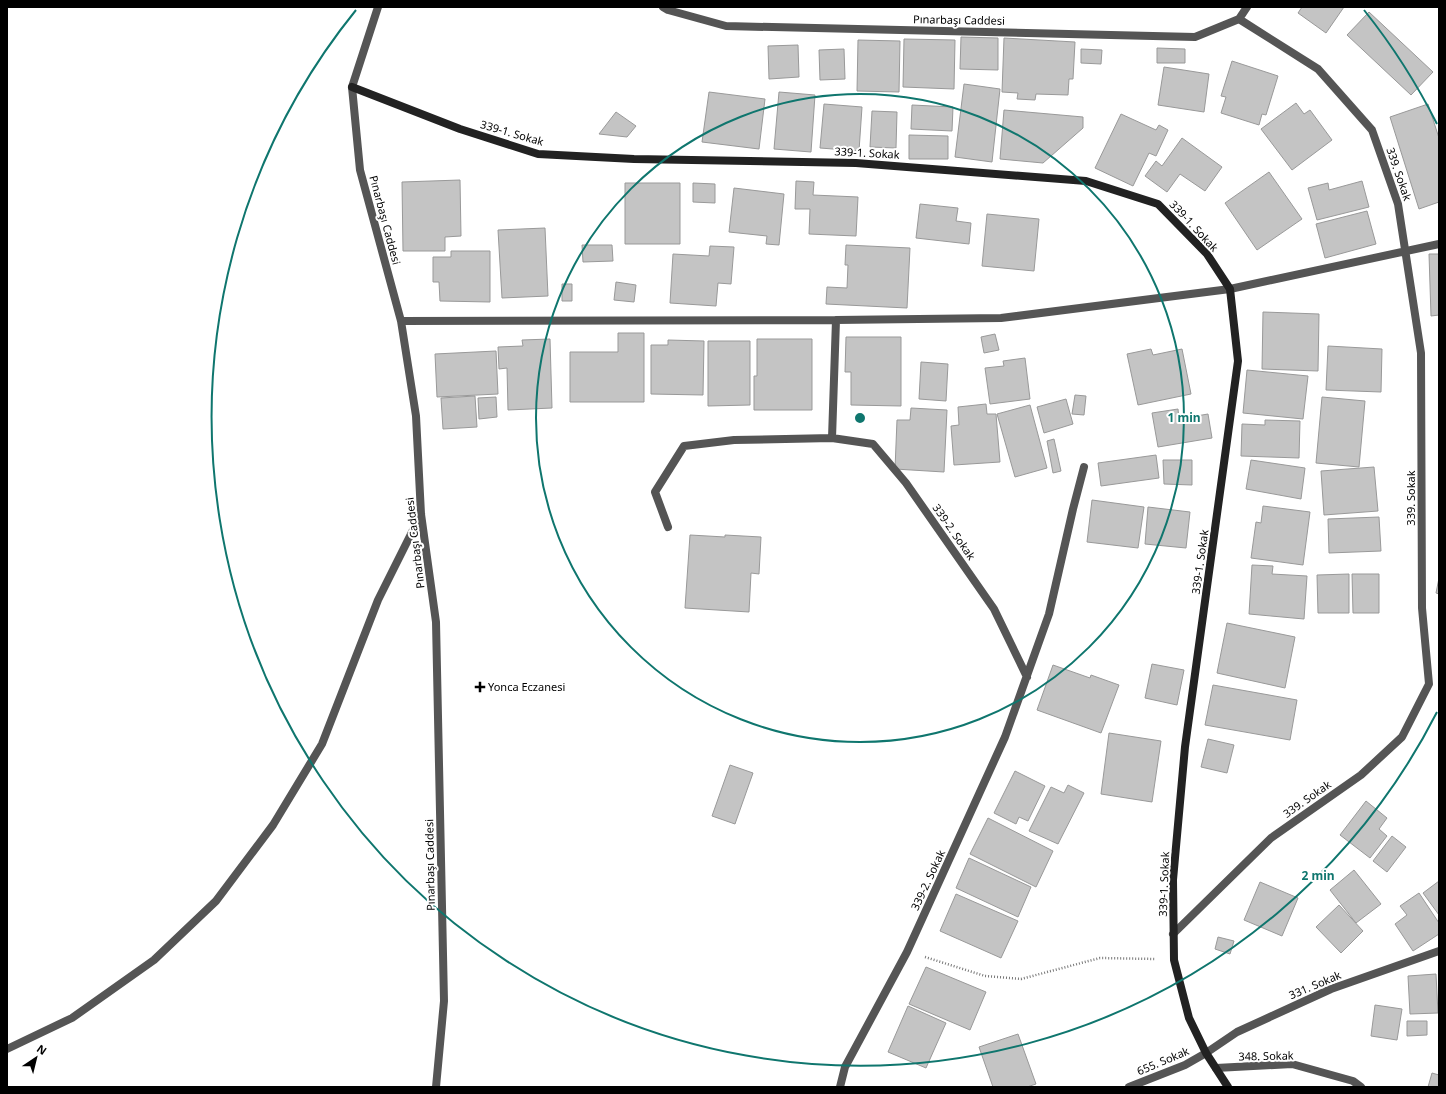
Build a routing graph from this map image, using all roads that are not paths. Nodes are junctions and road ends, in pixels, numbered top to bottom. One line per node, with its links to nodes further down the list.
1 (378, 7): 5 (street, Pınarbaşı Caddesi)
2 (663, 7): 4 (street, Pınarbaşı Caddesi)
3 (1247, 7): 4 (street)
4 (1240, 19): 7 (street, 339. Sokak)
5 (352, 87): 8 (street, 339-1. Sokak); 10 (street, Pınarbaşı Caddesi)
6 (1439, 244): 7 (street)
7 (1406, 252): 8 (street); 16 (street, 339. Sokak)
8 (1230, 289): 9 (street); 16 (street, 339-1. Sokak)
9 (836, 320): 10 (street); 11 (street)
10 (401, 321): 13 (street, Pınarbaşı Caddesi)
11 (832, 438): 14 (street, 339-2. Sokak); 15 (street, 339-2. Sokak)
12 (1084, 467): 15 (street, 339-2. Sokak)
13 (421, 514): 18 (street); 21 (street, Pınarbaşı Caddesi)
14 (668, 527)
15 (1027, 677): 22 (street, 339-2. Sokak)
16 (1174, 934): 19 (street, 339-1. Sokak)
17 (1439, 952): 19 (street, 331. Sokak)
18 (7, 1049)
19 (1206, 1053): 20 (street, 339-1. Sokak); 23 (street, 655. Sokak)
20 (1216, 1068): 24 (street, 339-1. Sokak); 25 (street, 348. Sokak)
21 (436, 1087)
22 (840, 1087)
23 (1129, 1087)
24 (1228, 1087)
25 (1361, 1087)

